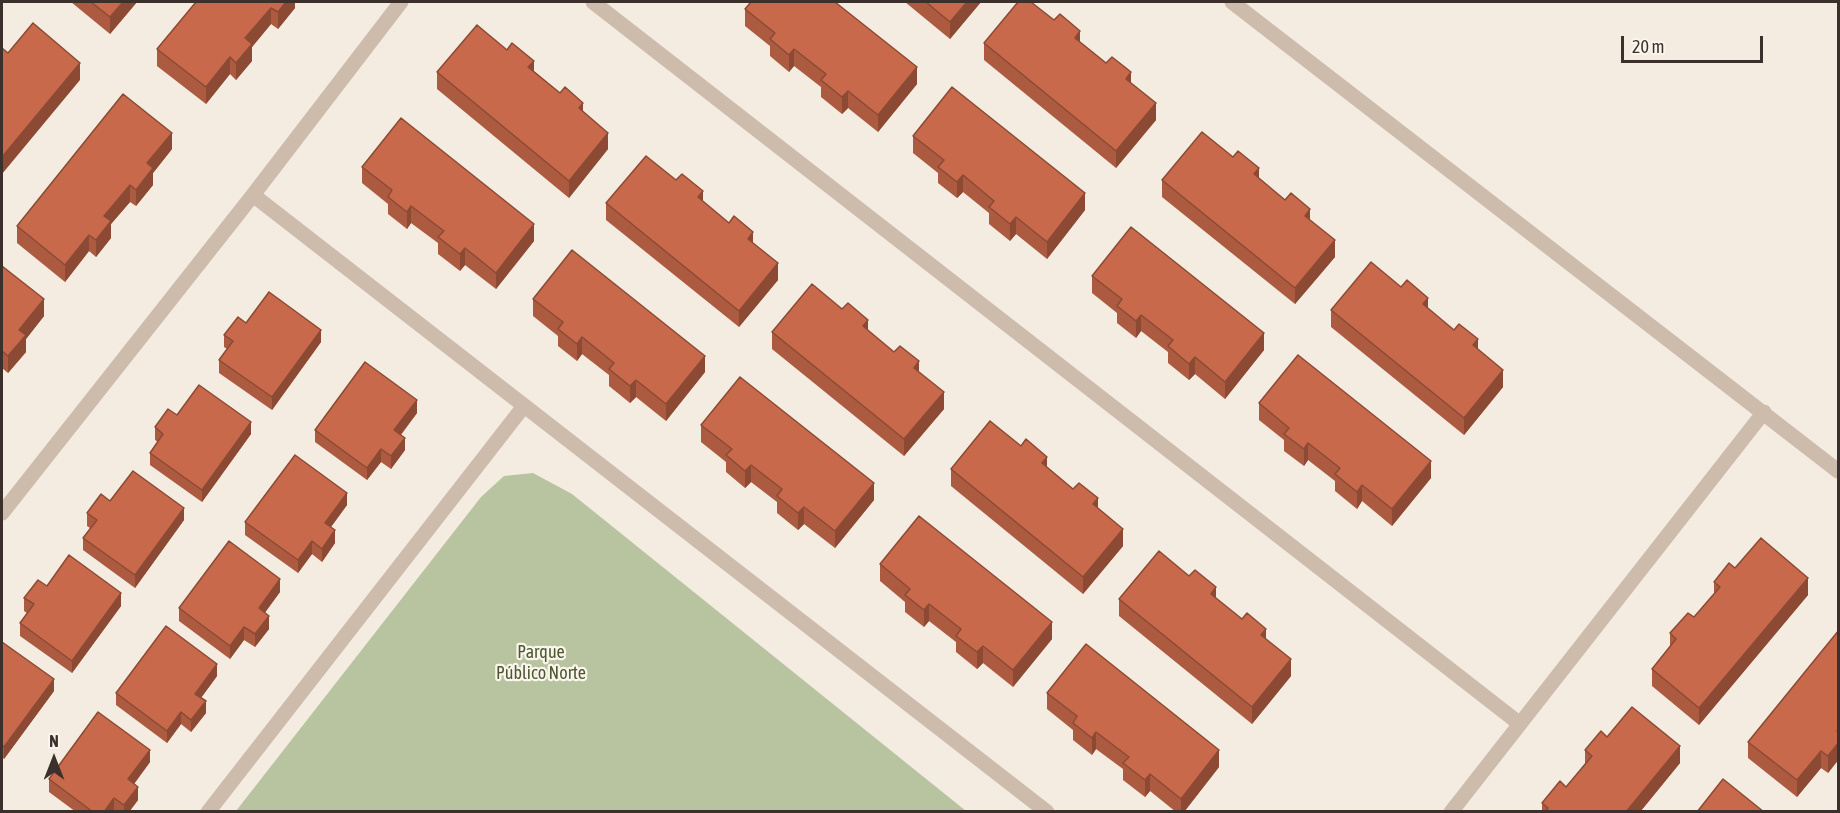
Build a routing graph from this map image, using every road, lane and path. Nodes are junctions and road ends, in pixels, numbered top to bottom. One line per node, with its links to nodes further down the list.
1 (401, 2): 4 (street)
2 (592, 2): 9 (street)
3 (1232, 2): 6 (street)
4 (253, 195): 5 (street); 8 (street)
5 (524, 406): 10 (street); 11 (street)
6 (1764, 412): 7 (street); 9 (street)
7 (1839, 471)
8 (2, 513)
9 (1520, 724): 12 (street)
10 (208, 812)
11 (1047, 812)
12 (1451, 812)

